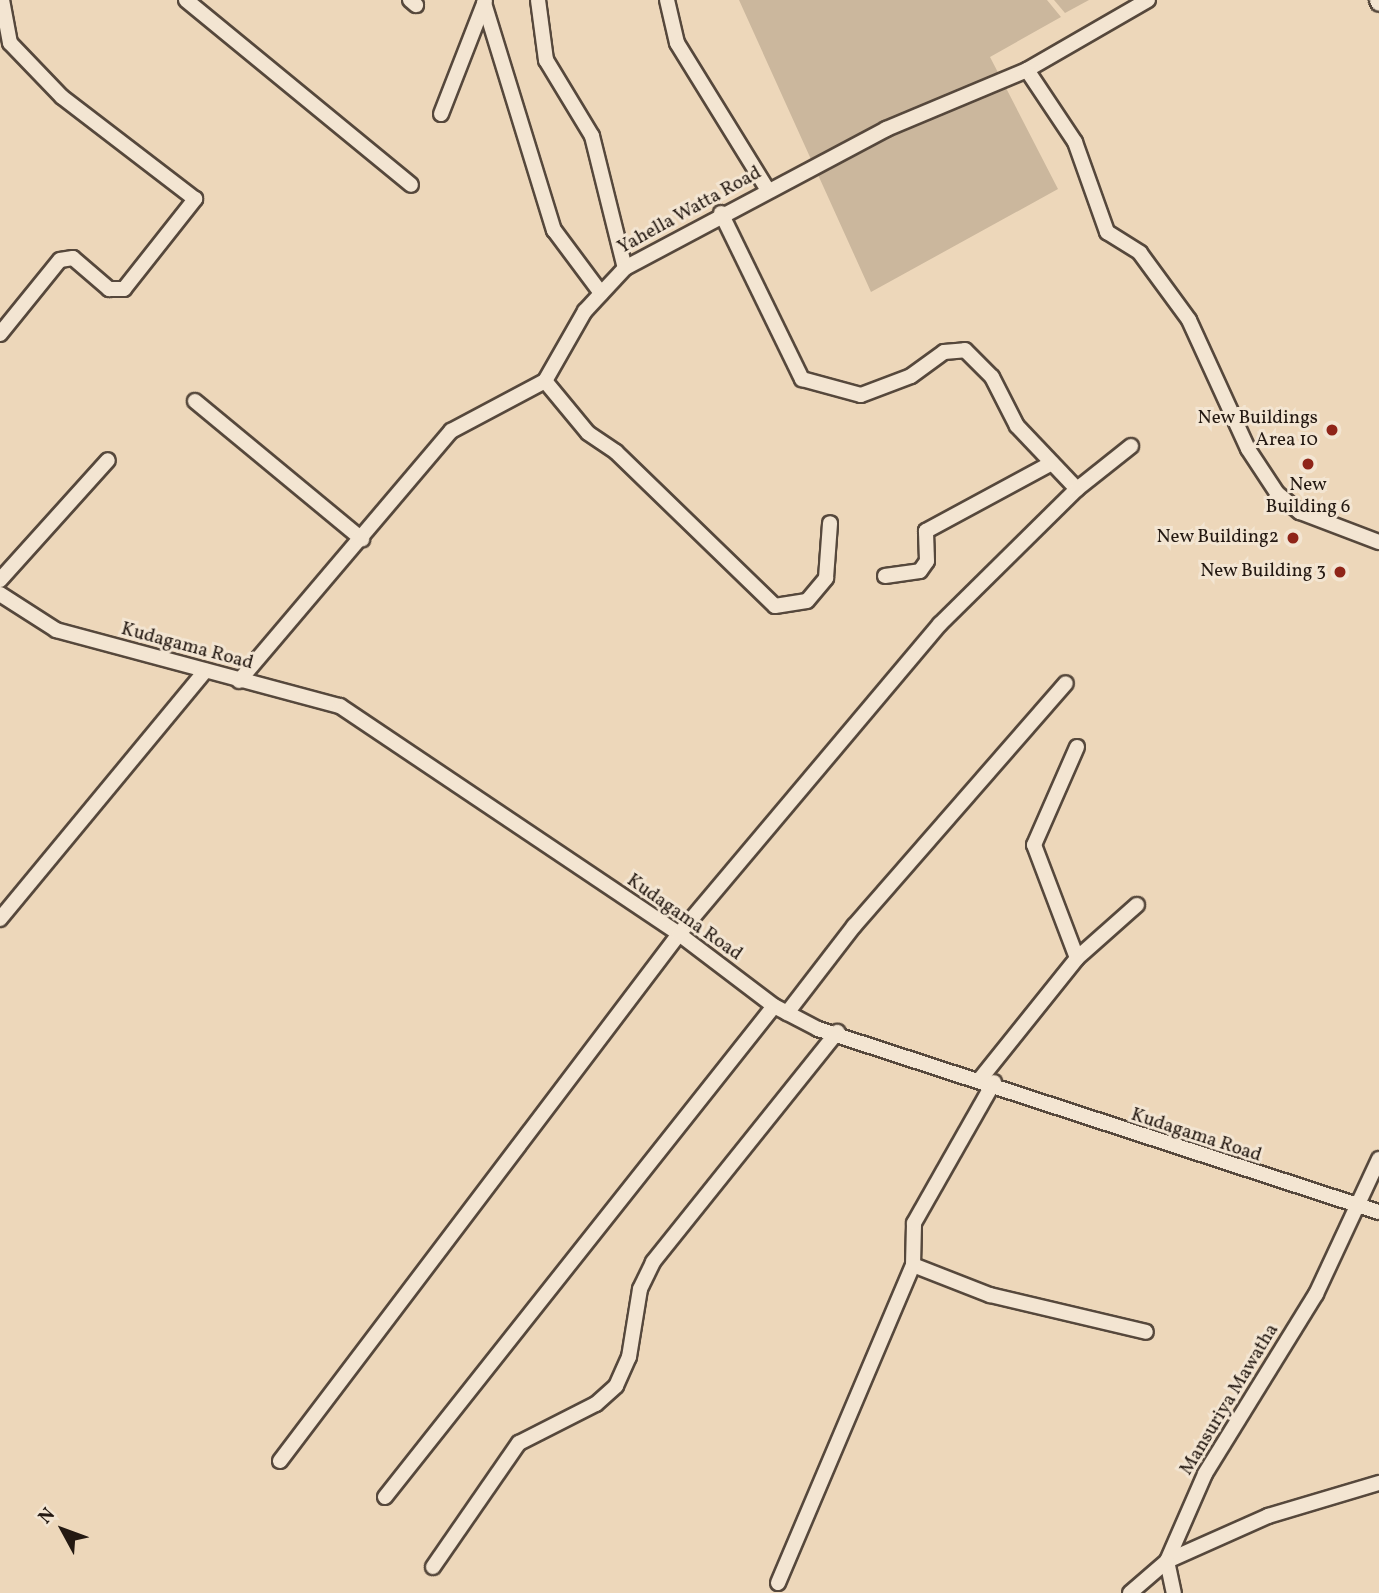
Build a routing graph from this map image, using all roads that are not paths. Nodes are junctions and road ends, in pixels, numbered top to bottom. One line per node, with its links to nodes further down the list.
1 (2, 0): 14 (street)
2 (186, 0): 9 (street)
3 (538, 0): 12 (street)
4 (667, 0): 10 (street)
5 (1148, 0): 7 (street, Yahella Watta Road)
6 (485, 1): 8 (street); 13 (street)
7 (1027, 69): 10 (street, Yahella Watta Road); 23 (street)
8 (441, 114)
9 (411, 185)
10 (767, 190): 11 (street, Yahella Watta Road)
11 (721, 213): 12 (street, Yahella Watta Road); 19 (street)
12 (625, 268): 13 (street, Yahella Watta Road)
13 (601, 292): 15 (street, Yahella Watta Road)
14 (0, 334)
15 (545, 381): 21 (street); 22 (street, Yahella Watta Road)
16 (195, 401): 22 (street)
17 (1131, 446): 20 (street)
18 (108, 460): 25 (street)
19 (1052, 463): 20 (street); 24 (street)
20 (1077, 489): 33 (street)
21 (830, 523)
22 (362, 539): 28 (street, Yahella Watta Road)
23 (1379, 542)
24 (885, 576)
25 (0, 580)
26 (0, 594): 27 (street, Kudagama Road)
27 (205, 671): 28 (street, Kudagama Road); 32 (street)
28 (239, 681): 33 (street, Kudagama Road)
29 (1066, 683): 36 (street)
30 (1077, 747): 34 (street)
31 (1137, 905): 34 (street)
32 (0, 919)
33 (679, 933): 35 (street, Kudagama Road); 44 (street)
34 (1077, 958): 38 (street)
35 (774, 1006): 36 (street, Kudagama Road); 46 (street)
36 (787, 1013): 37 (street, Kudagama Road)
37 (837, 1032): 38 (street, Kudagama Road); 48 (street)
38 (988, 1080): 40 (street, Kudagama Road); 42 (street)
39 (1379, 1158): 40 (street, Mansuriya Mawatha)
40 (1359, 1209): 41 (street, Kudagama Road); 47 (street, Mansuriya Mawatha)
41 (1379, 1212)
42 (913, 1265): 43 (street); 49 (street)
43 (1146, 1332)
44 (280, 1461)
45 (1379, 1483): 47 (street)
46 (385, 1497)
47 (1167, 1561): 50 (street); 51 (street)
48 (433, 1567)
49 (778, 1583)
50 (1130, 1593)
51 (1174, 1593)

